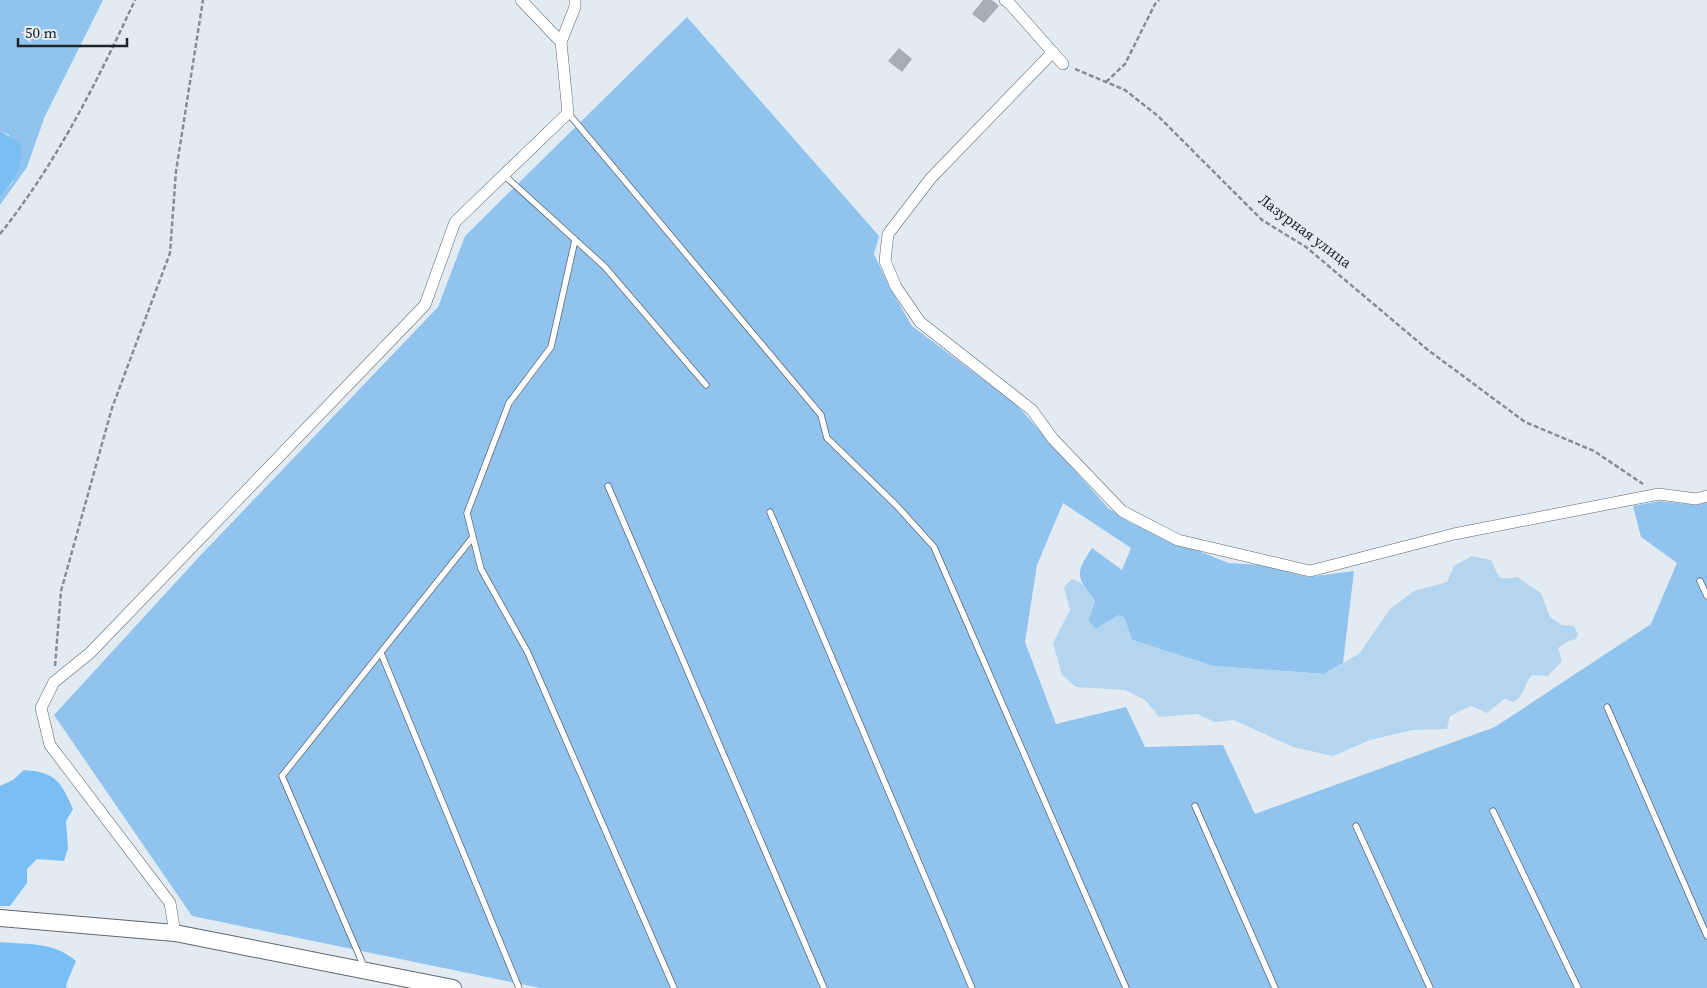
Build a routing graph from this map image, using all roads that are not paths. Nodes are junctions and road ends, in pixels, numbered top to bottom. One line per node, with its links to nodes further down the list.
1 (521, 0): 4 (street)
2 (575, 0): 4 (street)
3 (1005, 0): 5 (street)
4 (561, 42): 7 (street)
5 (1053, 52): 6 (street); 12 (street)
6 (1063, 64)
7 (568, 113): 8 (street); 31 (lane)
8 (504, 175): 9 (lane); 23 (street)
9 (575, 240): 10 (lane); 14 (lane)
10 (706, 385)
11 (608, 486): 29 (lane)
12 (1707, 496)
13 (770, 512): 30 (lane)
14 (473, 537): 17 (lane); 28 (lane)
15 (1700, 581): 16 (lane)
16 (1707, 596)
17 (381, 653): 25 (lane); 27 (lane)
18 (1607, 707): 24 (lane)
19 (1195, 806): 32 (lane)
20 (1493, 810): 34 (lane)
21 (1356, 826): 33 (lane)
22 (0, 918): 23 (main road)
23 (175, 933): 25 (main road)
24 (1707, 936)
25 (365, 970): 26 (main road)
26 (453, 988)
27 (519, 988)
28 (674, 988)
29 (824, 988)
30 (972, 988)
31 (1126, 988)
32 (1275, 988)
33 (1430, 988)
34 (1578, 988)

